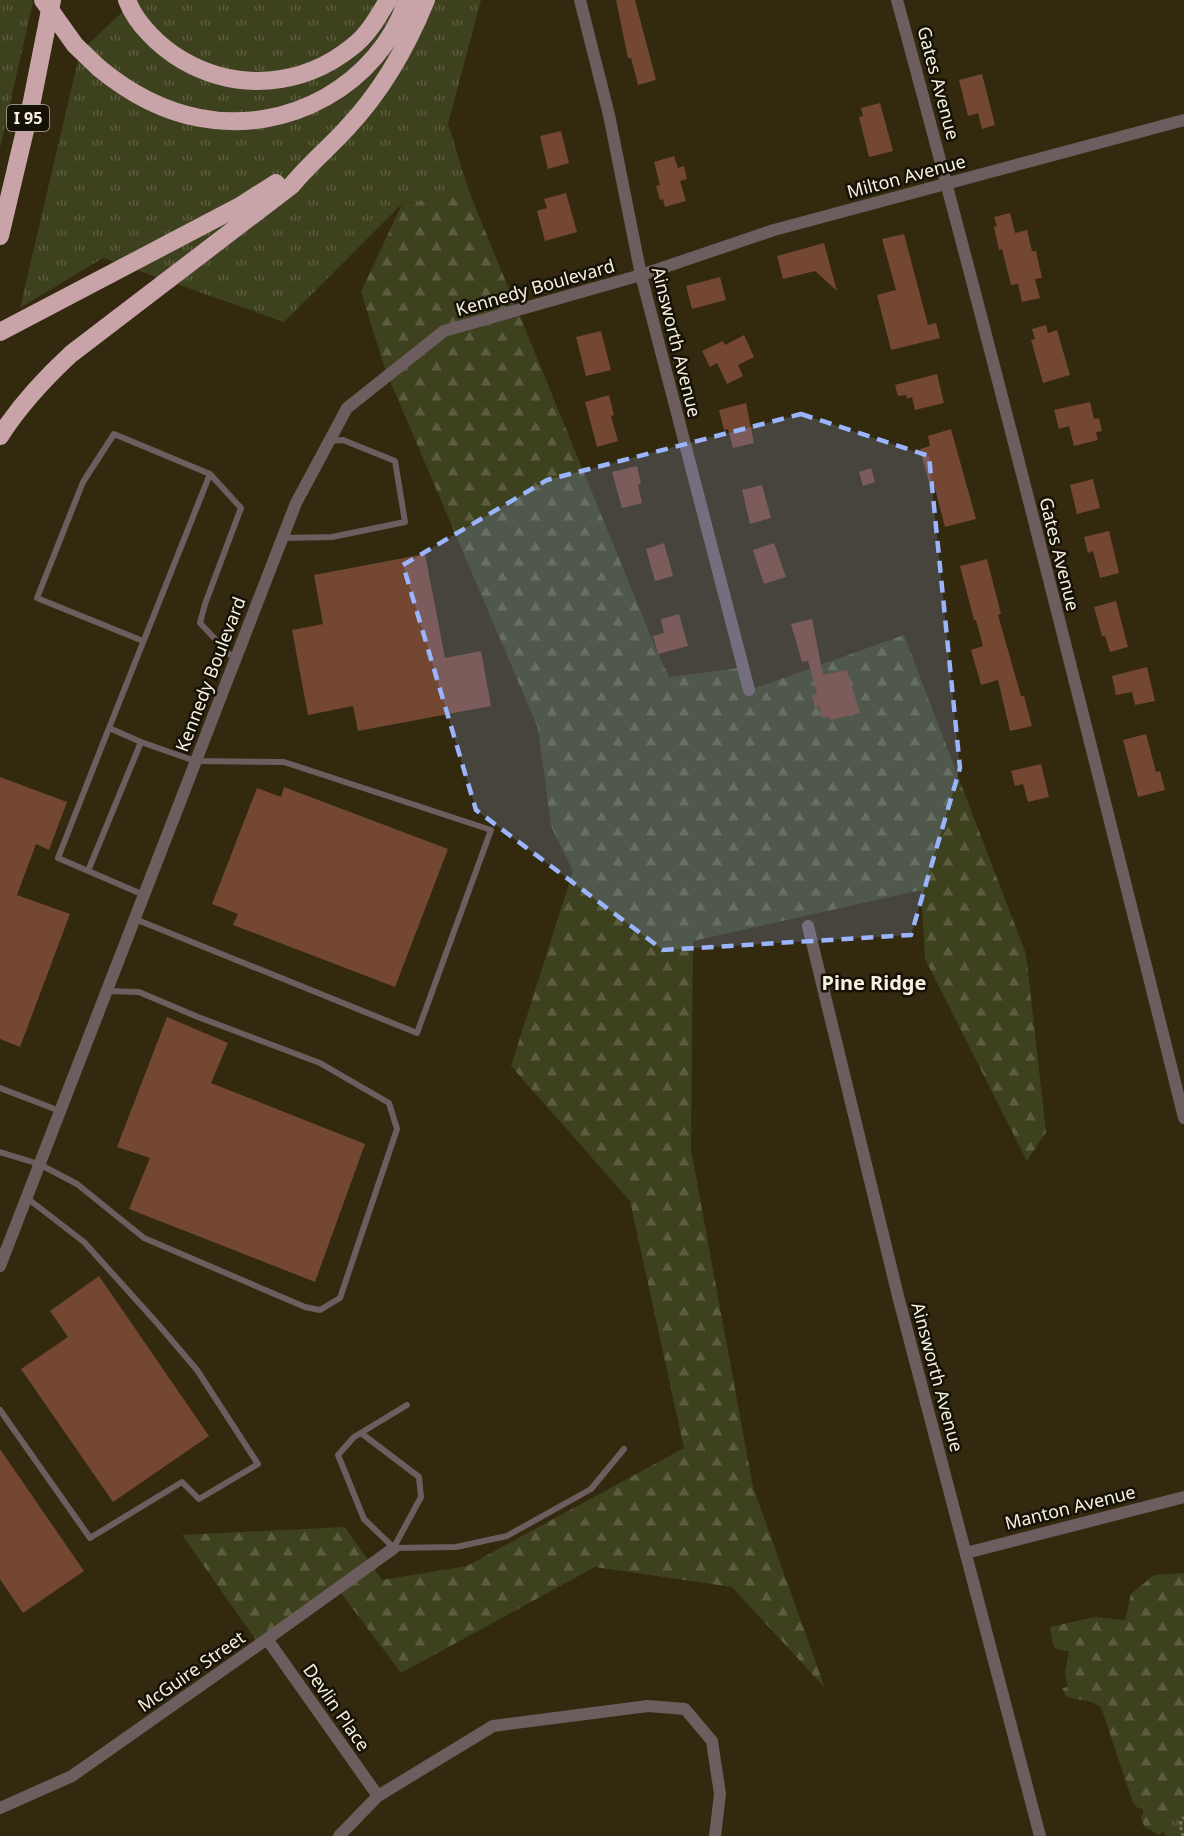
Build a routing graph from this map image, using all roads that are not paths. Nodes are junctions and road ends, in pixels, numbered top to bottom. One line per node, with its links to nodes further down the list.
1 (43, 0): 5 (highway, bridge)
2 (52, 0): 12 (highway, I 95)
3 (127, 0): 4 (highway)
4 (388, 0)
5 (407, 0)
6 (426, 0): 10 (highway)
7 (579, 0): 13 (street, Ainsworth Avenue)
8 (897, 0): 11 (street, Gates Avenue)
9 (1184, 120): 11 (street, Milton Avenue)
10 (311, 162): 14 (highway); 15 (highway)
11 (947, 184): 13 (street, Milton Avenue); 32 (street, Gates Avenue)
12 (0, 236)
13 (641, 275): 16 (street, Kennedy Boulevard); 21 (street, Ainsworth Avenue)
14 (0, 332)
15 (0, 436)
16 (329, 441): 18 (street, Kennedy Boulevard); 18 (lane)
17 (210, 474): 19 (lane); 19 (lane); 20 (lane)
18 (282, 538): 20 (street, Kennedy Boulevard)
19 (143, 641): 22 (lane)
20 (235, 660): 24 (street, Kennedy Boulevard)
21 (749, 690)
22 (109, 728): 23 (lane); 25 (lane)
23 (141, 742): 24 (lane); 25 (lane)
24 (195, 762): 26 (street, Kennedy Boulevard); 27 (lane)
25 (88, 871): 26 (lane)
26 (144, 896): 27 (street, Kennedy Boulevard)
27 (134, 919): 29 (street, Kennedy Boulevard)
28 (808, 926): 43 (street, Ainsworth Avenue)
29 (106, 991): 31 (street, Kennedy Boulevard); 34 (lane)
30 (0, 1088): 31 (lane)
31 (60, 1111): 34 (street, Kennedy Boulevard)
32 (1184, 1118)
33 (0, 1152): 34 (lane)
34 (39, 1164): 35 (street, Kennedy Boulevard)
35 (26, 1198): 36 (street, Kennedy Boulevard); 38 (lane)
36 (0, 1266)
37 (407, 1405): 39 (lane)
38 (0, 1410)
39 (361, 1433): 42 (lane); 42 (lane)
40 (624, 1449): 42 (lane)
41 (1184, 1497): 43 (street, Manton Avenue)
42 (394, 1548): 44 (street, McGuire Street)
43 (966, 1553): 49 (street, Ainsworth Avenue)
44 (267, 1640): 45 (street, Devlin Place); 46 (street, McGuire Street)
45 (378, 1796): 47 (street); 48 (street)
46 (0, 1808)
47 (339, 1836)
48 (715, 1836)
49 (1040, 1836)

